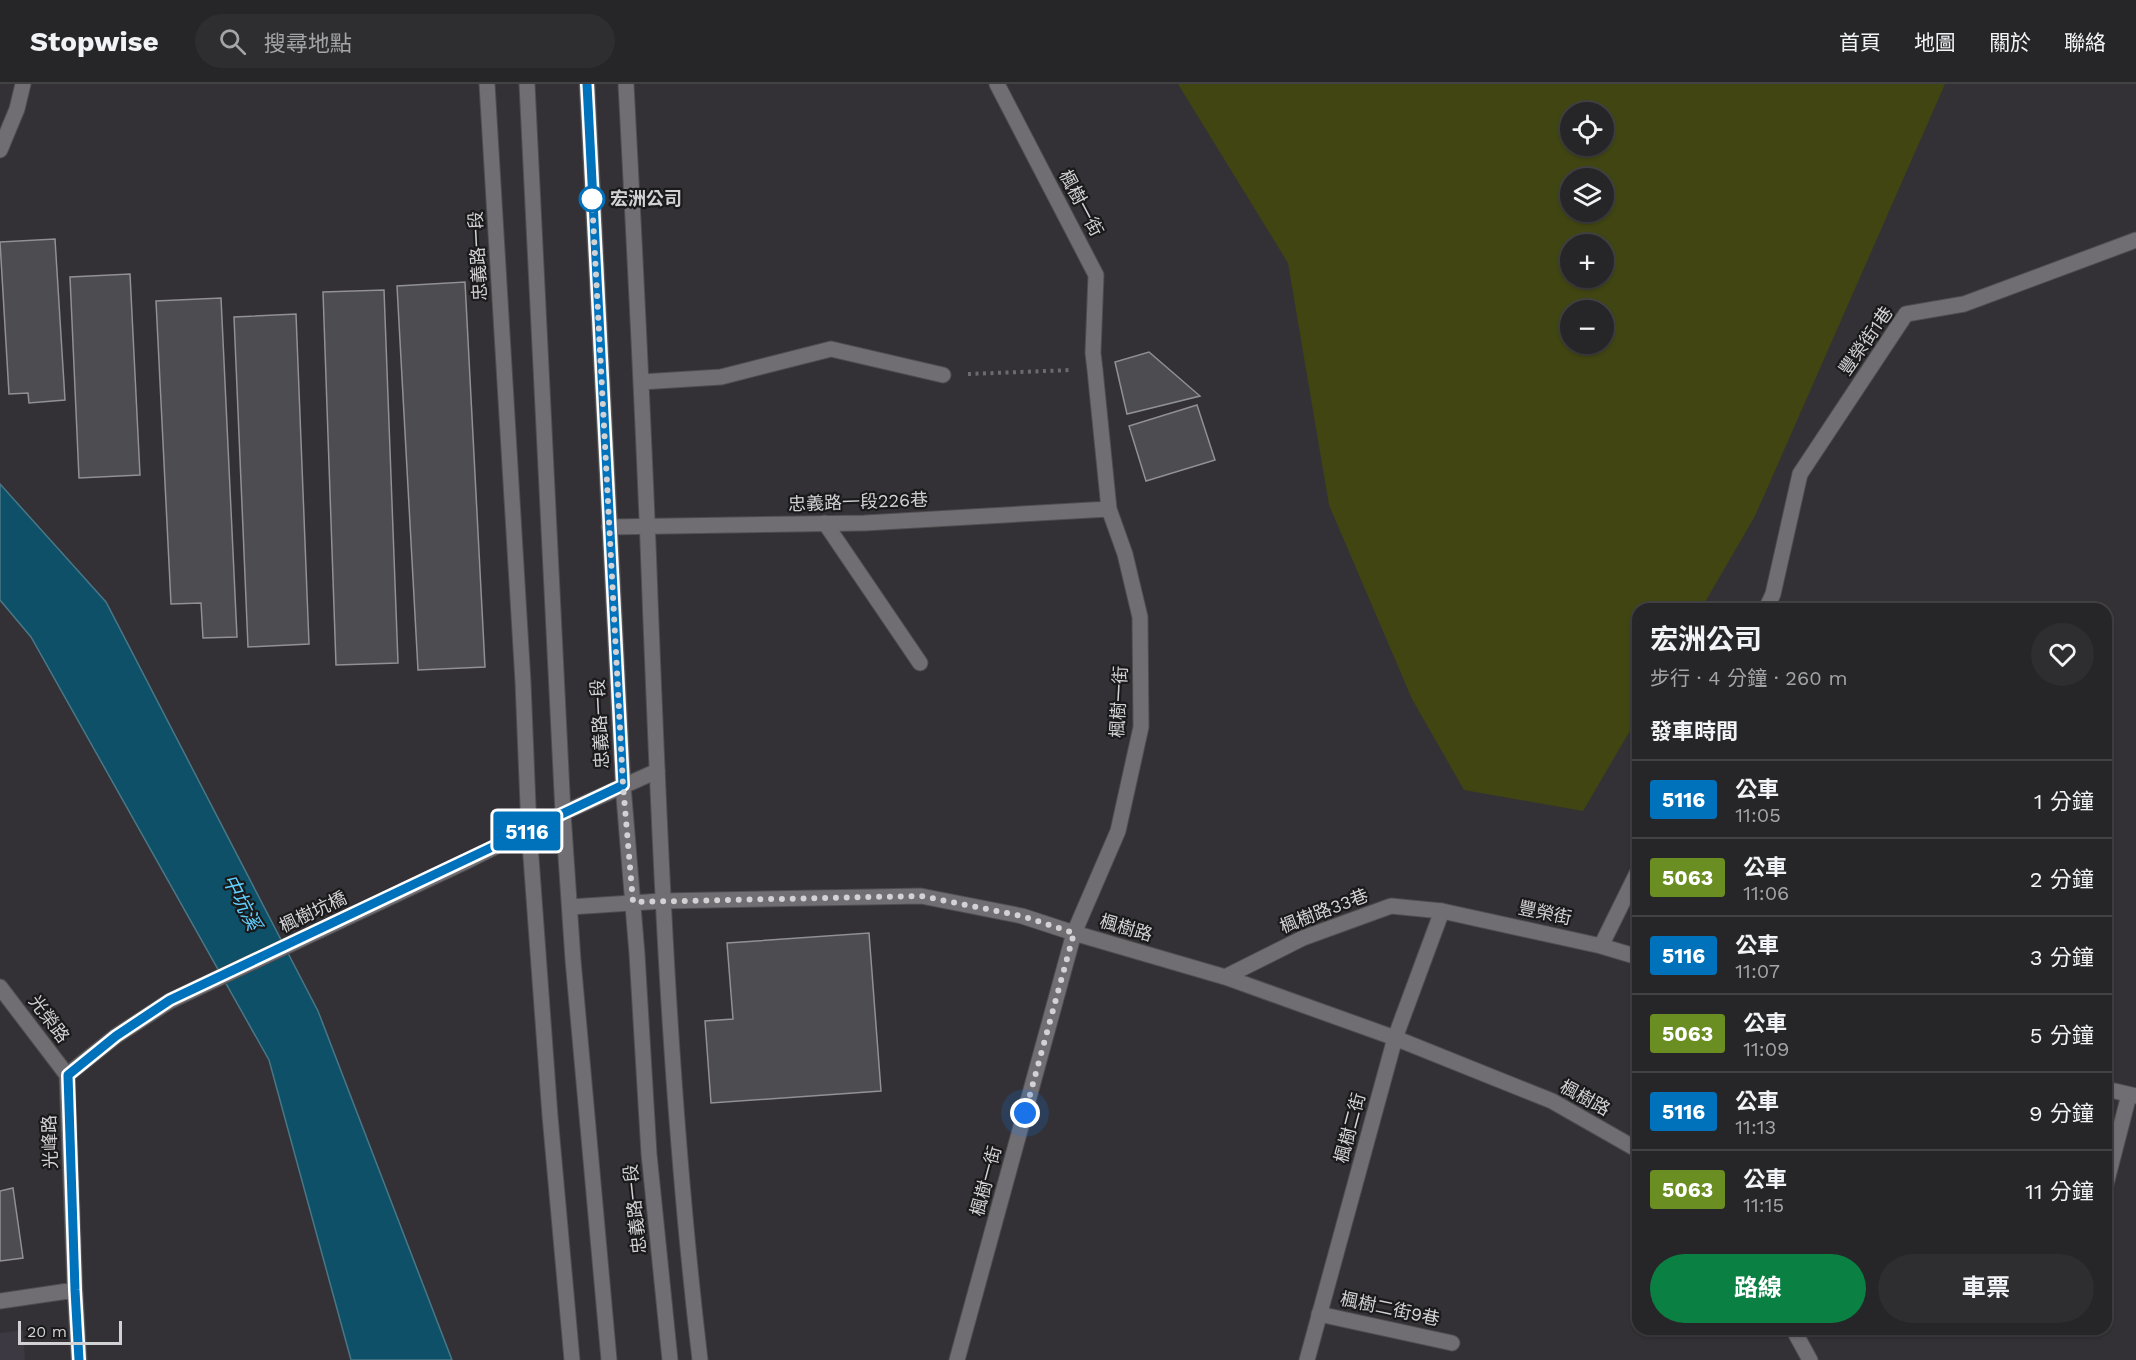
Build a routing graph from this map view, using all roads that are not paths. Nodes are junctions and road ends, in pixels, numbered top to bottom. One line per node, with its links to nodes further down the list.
1 (23, 84): 7 (street)
2 (487, 84): 20 (street, 忠義路一段)
3 (527, 84): 19 (street)
4 (587, 84): 13 (street, 忠義路一段)
5 (626, 84): 10 (street)
6 (997, 84): 11 (street, 楓樹一街)
7 (0, 150)
8 (2136, 240): 15 (street, 豐榮街1巷)
9 (943, 375): 10 (street)
10 (641, 382): 14 (street)
11 (1109, 509): 12 (street, 忠義路一段226巷); 26 (street, 楓樹一街)
12 (825, 523): 14 (street, 忠義路一段226巷); 16 (street)
13 (609, 526): 14 (street, 忠義路一段226巷); 18 (street, 忠義路一段)
14 (648, 526): 17 (street)
15 (1769, 603)
16 (920, 663)
17 (657, 771): 18 (street); 22 (street)
18 (623, 785): 19 (street); 23 (street, 忠義路一段)
19 (563, 813): 20 (street); 24 (street)
20 (529, 830): 32 (street, 楓樹坑橋); 43 (street, 忠義路一段)
21 (1632, 883): 27 (street)
22 (662, 901): 23 (street, 楓樹路); 26 (street, 楓樹路); 46 (street)
23 (633, 902): 24 (street, 楓樹路); 45 (street, 忠義路一段)
24 (570, 907): 44 (street)
25 (1442, 911): 27 (street, 豐榮街); 29 (street, 楓樹路33巷); 31 (street, 楓樹二街)
26 (1074, 933): 29 (street, 楓樹路); 47 (street, 楓樹一街)
27 (1601, 946): 28 (street, 豐榮街)
28 (1632, 955)
29 (1225, 977): 31 (street, 楓樹路)
30 (0, 987): 32 (street, 光榮路)
31 (1395, 1038): 35 (street, 楓樹路); 39 (street, 楓樹二街)
32 (68, 1075): 37 (street, 光峰路)
33 (2112, 1091): 34 (street)
34 (2132, 1096): 36 (street)
35 (1632, 1147)
36 (2112, 1164)
37 (75, 1290): 38 (street); 42 (street, 光峰路)
38 (0, 1301)
39 (1319, 1314): 41 (street, 楓樹二街9巷); 48 (street, 楓樹二街)
40 (1796, 1335): 49 (street)
41 (1452, 1343)
42 (80, 1360)
43 (572, 1360)
44 (609, 1360)
45 (670, 1360)
46 (700, 1360)
47 (957, 1360)
48 (1307, 1360)
49 (1810, 1360)

